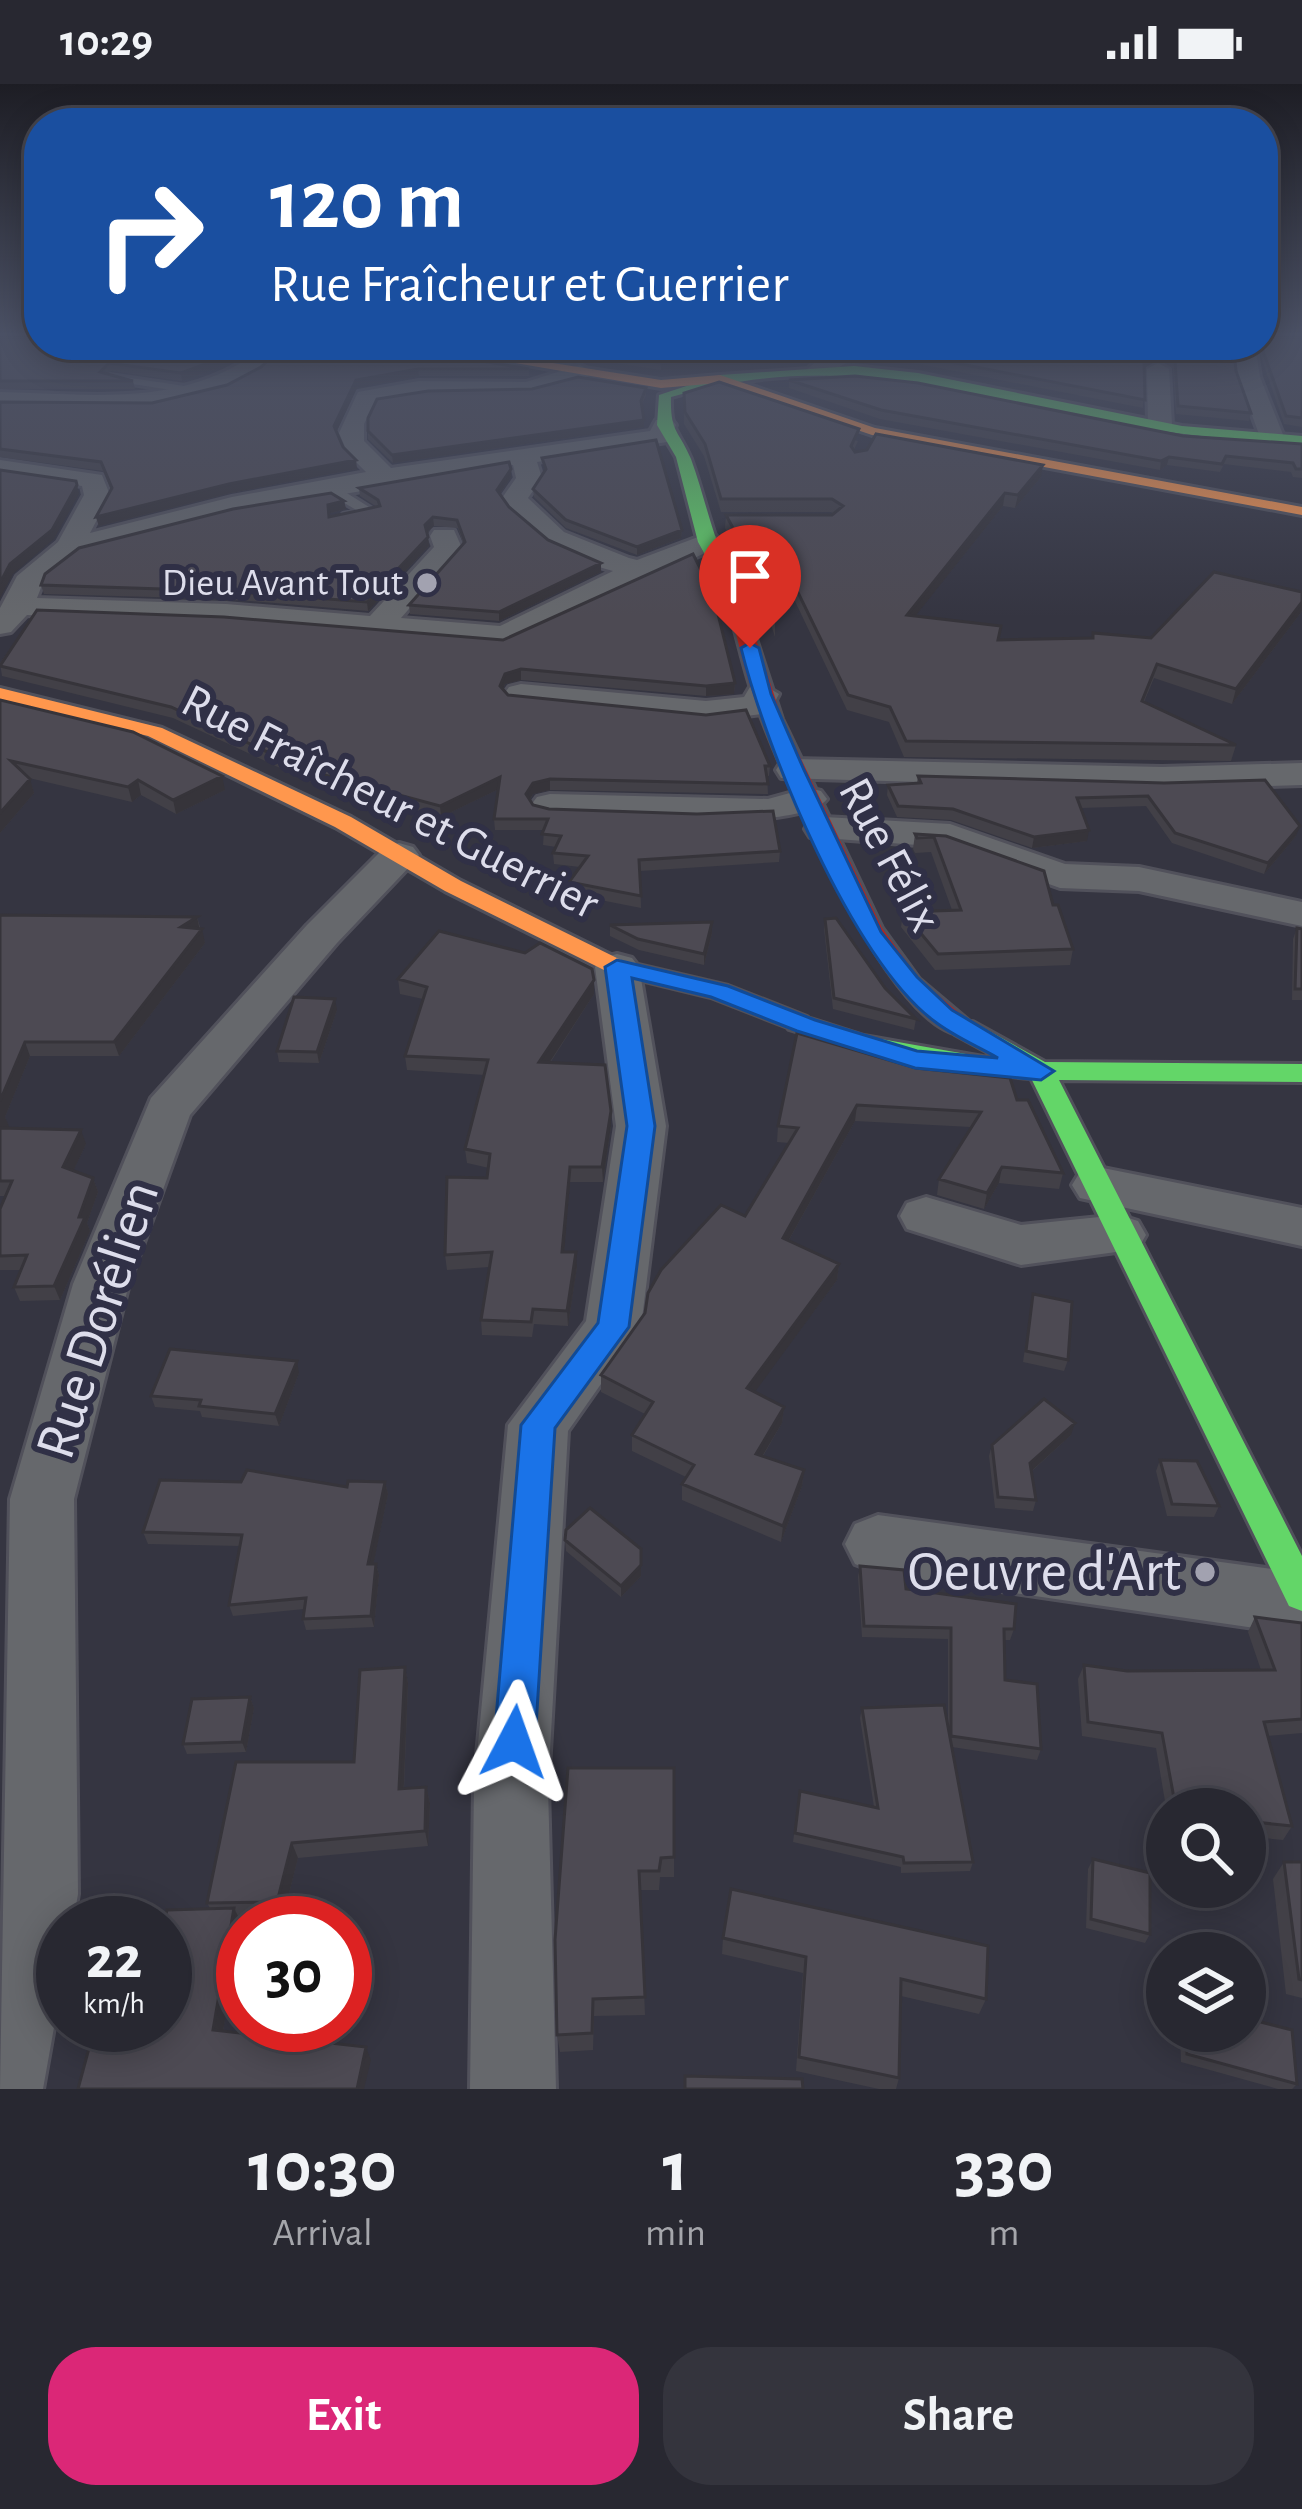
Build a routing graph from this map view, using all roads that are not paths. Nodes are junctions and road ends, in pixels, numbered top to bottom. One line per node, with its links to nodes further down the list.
1 (349, 431): 11 (street)
2 (662, 431): 9 (street)
3 (667, 431): 15 (street, Rue Félix)
4 (852, 431): 13 (street)
5 (1212, 431): 7 (street)
6 (1270, 431): 7 (street)
7 (1272, 437): 8 (street)
8 (1302, 440)
9 (523, 457): 11 (street); 18 (street)
10 (0, 467): 17 (street)
11 (385, 476): 12 (street)
12 (329, 488): 14 (lane); 17 (street)
13 (1302, 511)
14 (338, 519)
15 (708, 527): 18 (street); 23 (street, Rue Félix)
16 (445, 536): 20 (street)
17 (69, 547): 19 (street)
18 (639, 569): 20 (street)
19 (9, 616): 20 (street)
20 (379, 624)
21 (0, 694): 27 (street, Rue Fraîcheur et Guerrier)
22 (520, 694): 23 (street)
23 (762, 694): 25 (street, Rue Félix)
24 (1302, 774): 25 (street)
25 (809, 800): 26 (street); 28 (street); 30 (street, Rue Félix)
26 (550, 805)
27 (399, 855): 29 (street, Rue Fraîcheur et Guerrier); 39 (street, Rue Dorélien)
28 (1302, 914)
29 (617, 967): 30 (street, Rue Fraîcheur et Guerrier); 40 (street)
30 (1041, 1071): 31 (street, Rue Fraîcheur et Guerrier); 32 (street)
31 (1302, 1073)
32 (1098, 1185): 34 (street); 35 (street)
33 (926, 1216): 35 (street)
34 (1302, 1227)
35 (1119, 1235): 37 (street)
36 (878, 1544): 38 (street)
37 (1302, 1594)
38 (1302, 1604)
39 (0, 2089)
40 (513, 2089)

